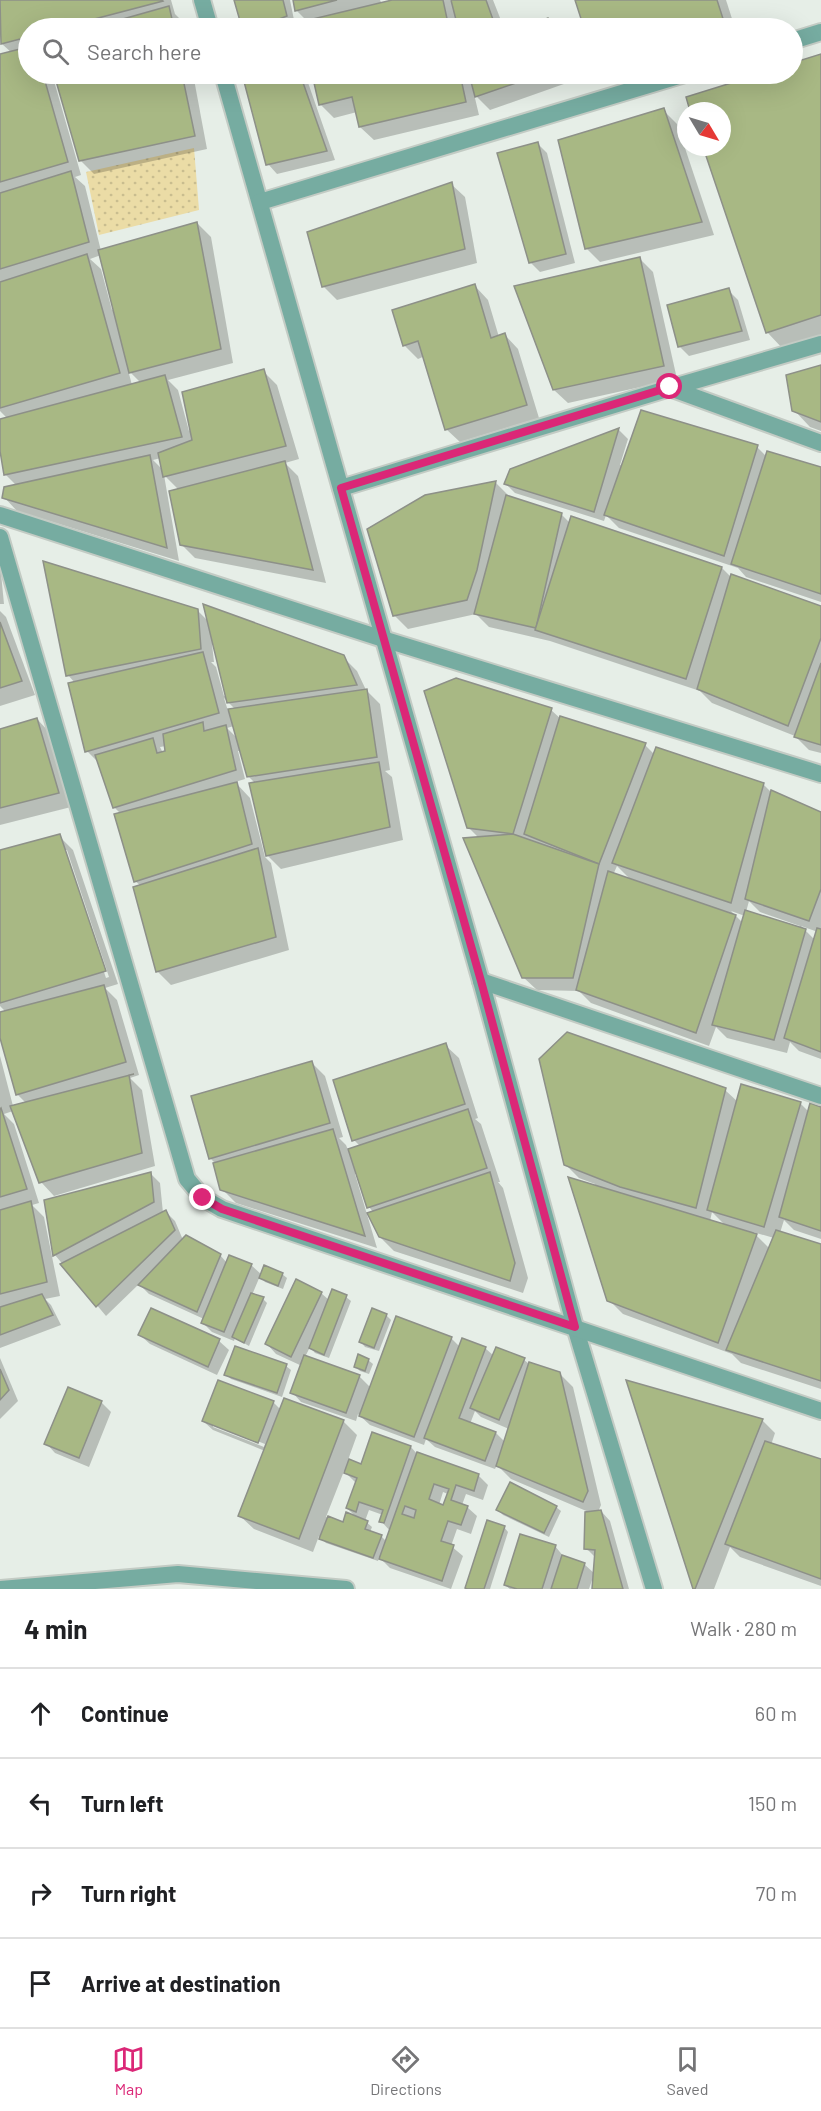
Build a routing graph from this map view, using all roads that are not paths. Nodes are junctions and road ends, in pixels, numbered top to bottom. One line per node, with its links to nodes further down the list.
1 (202, 0): 2 (street)
2 (207, 18)
3 (821, 32): 4 (street)
4 (803, 38)
5 (226, 84): 7 (street)
6 (652, 84): 7 (street)
7 (260, 202): 11 (street)
8 (821, 344): 9 (street)
9 (670, 387): 10 (street); 11 (street)
10 (821, 443)
11 (341, 488): 14 (street)
12 (0, 515): 14 (street)
13 (0, 537): 18 (street)
14 (383, 639): 15 (street); 16 (street)
15 (821, 774)
16 (481, 981): 17 (street); 18 (street)
17 (821, 1096)
18 (575, 1327): 19 (street); 22 (street)
19 (821, 1411)
20 (0, 1589): 21 (street)
21 (346, 1589)
22 (654, 1589)

